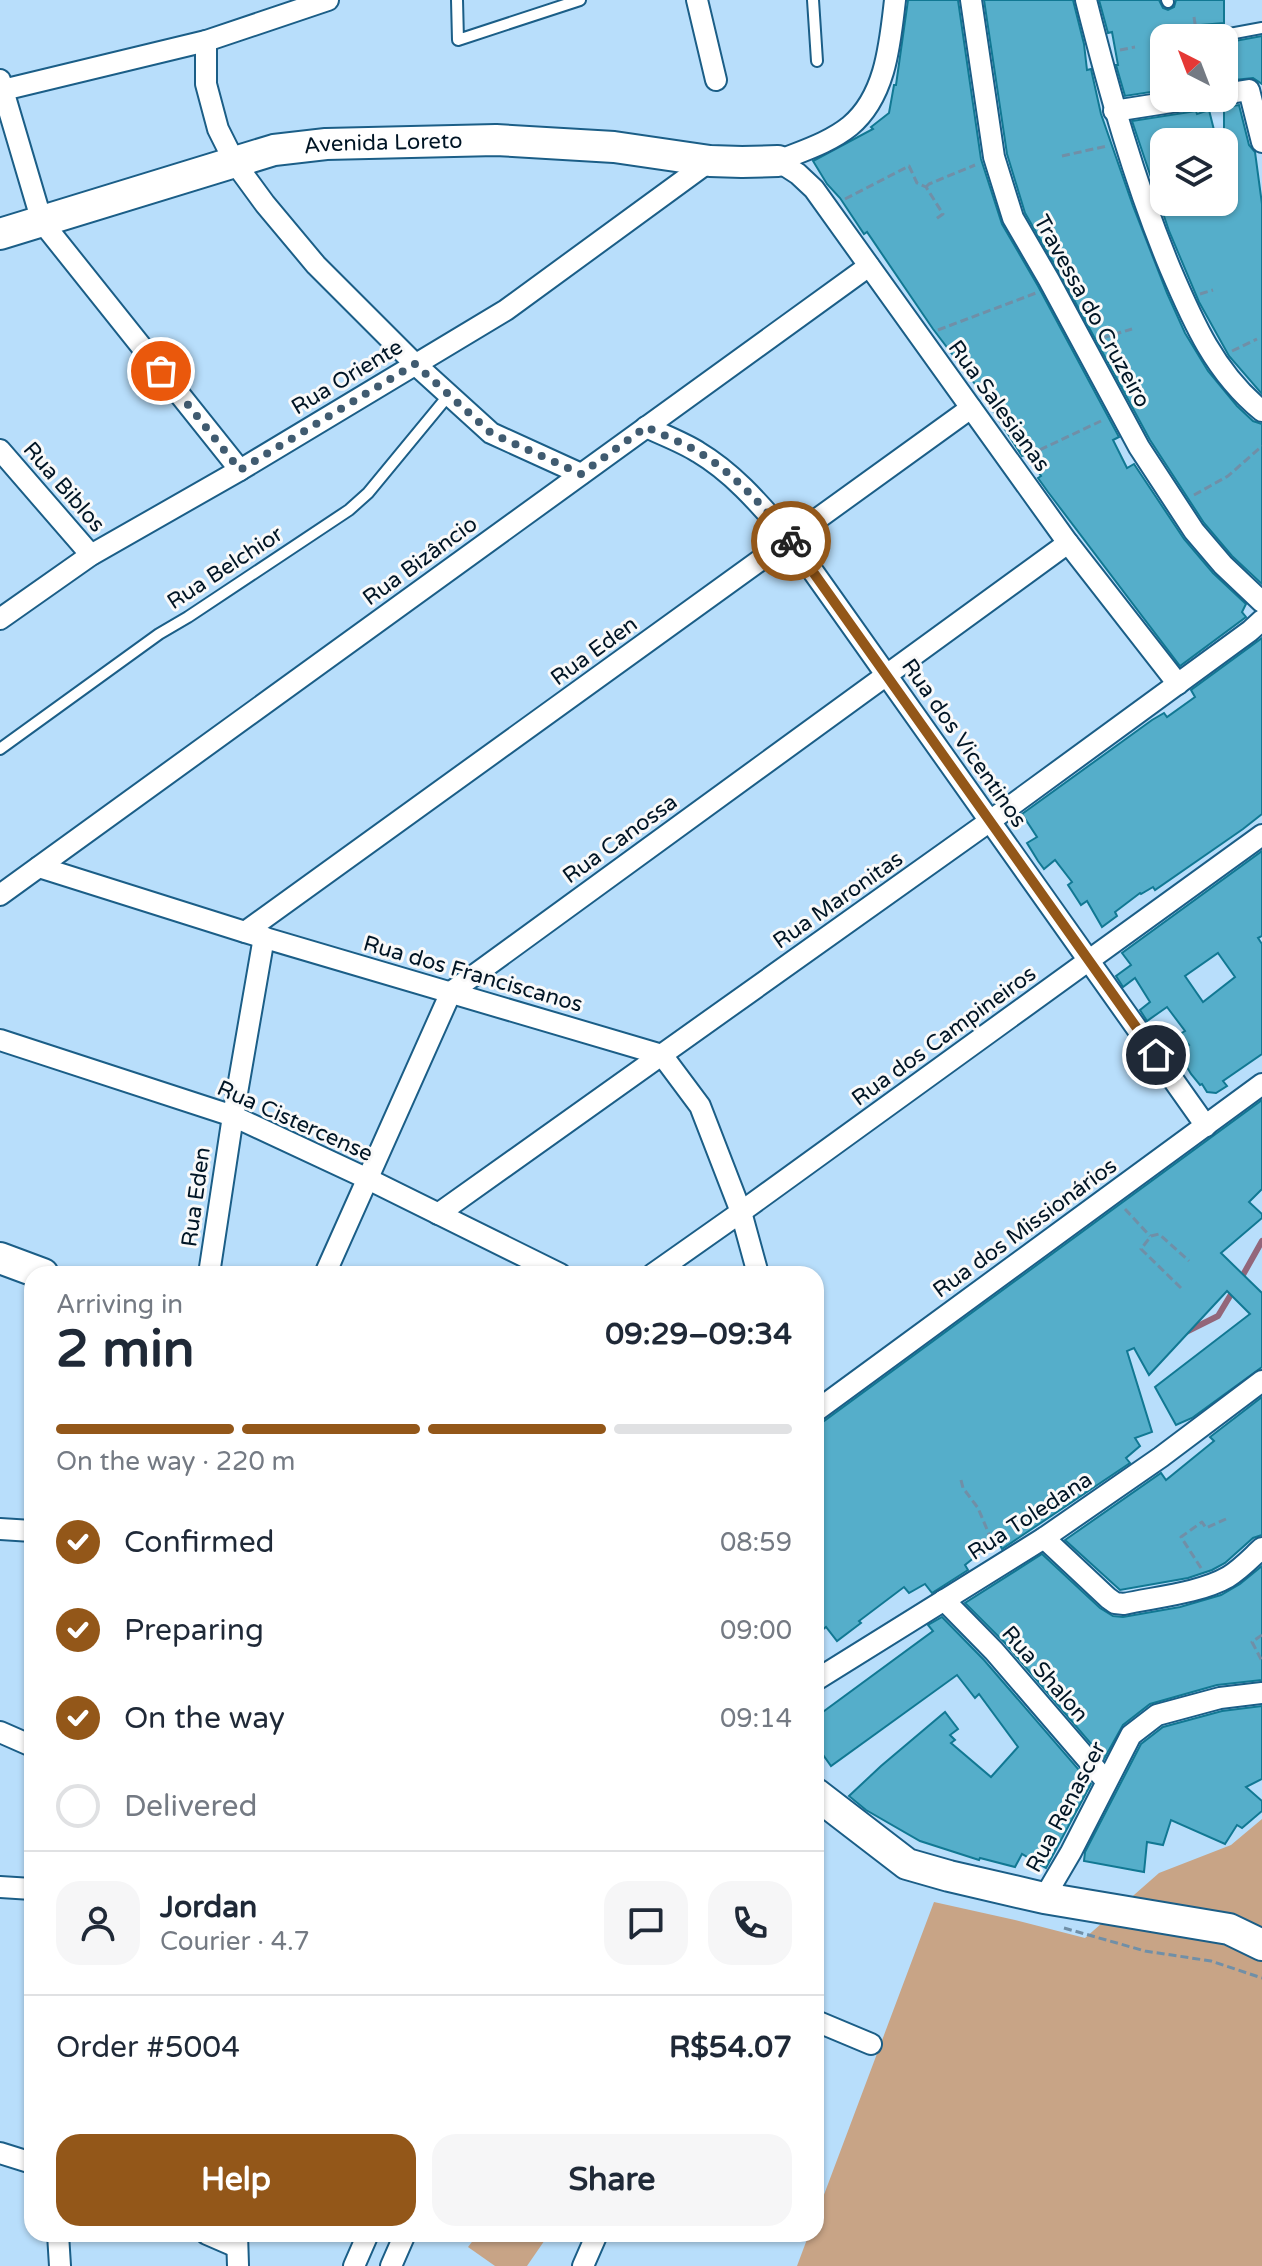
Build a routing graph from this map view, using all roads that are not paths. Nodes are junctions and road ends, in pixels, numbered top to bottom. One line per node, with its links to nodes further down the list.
1 (328, 0): 11 (street)
2 (457, 0): 3 (lane)
3 (580, 0)
4 (697, 0): 13 (street)
5 (813, 0): 12 (lane)
6 (895, 0): 21 (street)
7 (971, 0): 37 (street, Travessa do Cruzeiro)
8 (1086, 0): 18 (street)
9 (1262, 28): 10 (lane)
10 (1238, 32)
11 (206, 41): 14 (street); 22 (street)
12 (817, 61)
13 (716, 80)
14 (2, 85): 23 (street)
15 (1238, 92): 16 (street)
16 (1258, 99): 19 (street)
17 (1150, 105): 18 (street)
18 (1114, 111): 29 (street)
19 (1262, 142)
20 (710, 161): 21 (street, Avenida Loreto); 22 (street, Avenida Loreto); 26 (street, Rua Oriente)
21 (778, 161): 25 (street, Rua Salesianas)
22 (235, 163): 23 (street, Avenida Loreto); 26 (street)
23 (42, 222): 24 (street, Avenida Loreto); 32 (street)
24 (0, 234)
25 (869, 266): 28 (street, Rua Salesianas); 30 (street, Rua Bizâncio)
26 (415, 364): 27 (street); 32 (street, Rua Oriente)
27 (448, 396): 33 (street); 42 (lane, Rua Belchior)
28 (971, 408): 34 (street, Rua Eden); 35 (street, Rua Salesianas)
29 (1262, 411)
30 (646, 427): 33 (street, Rua Bizâncio); 34 (street, Rua dos Vicentinos)
31 (0, 450): 36 (street, Rua Biblos)
32 (240, 470): 36 (street, Rua Oriente)
33 (581, 474): 45 (street, Rua Bizâncio)
34 (790, 539): 40 (street, Rua dos Vicentinos); 47 (street, Rua Eden)
35 (1068, 543): 40 (street, Rua Canossa); 41 (street, Rua Salesianas)
36 (91, 555): 38 (street, Rua Oriente)
37 (1262, 602)
38 (0, 619)
39 (1262, 620): 41 (street, Rua Maronitas)
40 (886, 674): 43 (street, Rua dos Vicentinos); 49 (street, Rua Canossa)
41 (1178, 684): 43 (street, Rua Maronitas)
42 (0, 749)
43 (990, 821): 48 (street, Rua dos Vicentinos); 51 (street, Rua Maronitas)
44 (1262, 835): 48 (street, Rua dos Campineiros)
45 (39, 867): 46 (street, Rua Bizâncio); 47 (street, Rua dos Franciscanos)
46 (0, 895)
47 (254, 935): 49 (street, Rua dos Franciscanos); 53 (street, Rua Eden)
48 (1089, 961): 54 (street, Rua dos Vicentinos); 56 (street, Rua dos Campineiros)
49 (451, 992): 51 (street, Rua dos Franciscanos); 55 (street, Rua Canossa)
50 (0, 1040): 53 (street, Rua Cistercense)
51 (662, 1055): 56 (street); 57 (street, Rua Maronitas)
52 (1262, 1084): 54 (street, Rua dos Missionários)
53 (233, 1116): 55 (street, Rua Cistercense); 59 (street, Rua Eden)
54 (1206, 1126): 68 (street, Rua dos Missionários)
55 (368, 1179): 57 (street, Rua Cistercense); 60 (street, Rua Canossa)
56 (741, 1212): 62 (street, Rua dos Campineiros); 63 (street)
57 (438, 1214): 61 (street, Rua Cistercense)
58 (0, 1258): 64 (street)
59 (210, 1266)
60 (329, 1266)
61 (544, 1266)
62 (664, 1266)
63 (756, 1266)
64 (24, 1267)
65 (0, 1278): 66 (street)
66 (24, 1285)
67 (1262, 1381): 71 (street, Rua Toledana)
68 (824, 1405)
69 (0, 1529): 70 (street)
70 (24, 1530)
71 (1044, 1538): 72 (street); 73 (street, Rua Toledana)
72 (1262, 1548)
73 (944, 1600): 74 (street, Rua Toledana); 78 (street, Rua Shalon)
74 (824, 1675)
75 (1262, 1693): 78 (street, Rua Renascer)
76 (0, 1732): 77 (street)
77 (24, 1742)
78 (1106, 1781): 82 (street, Rua Renascer)
79 (824, 1800): 82 (street)
80 (0, 1887): 81 (street)
81 (24, 1888)
82 (1044, 1898): 83 (street); 84 (street)
83 (1262, 1925)
84 (1262, 1945)
85 (824, 2024): 86 (street)
86 (871, 2044)
87 (0, 2153): 88 (street)
88 (24, 2160)
89 (58, 2242): 93 (street)
90 (364, 2242): 94 (street)
91 (402, 2242): 95 (street)
92 (594, 2242): 96 (street)
93 (60, 2266)
94 (354, 2266)
95 (391, 2266)
96 (583, 2266)

